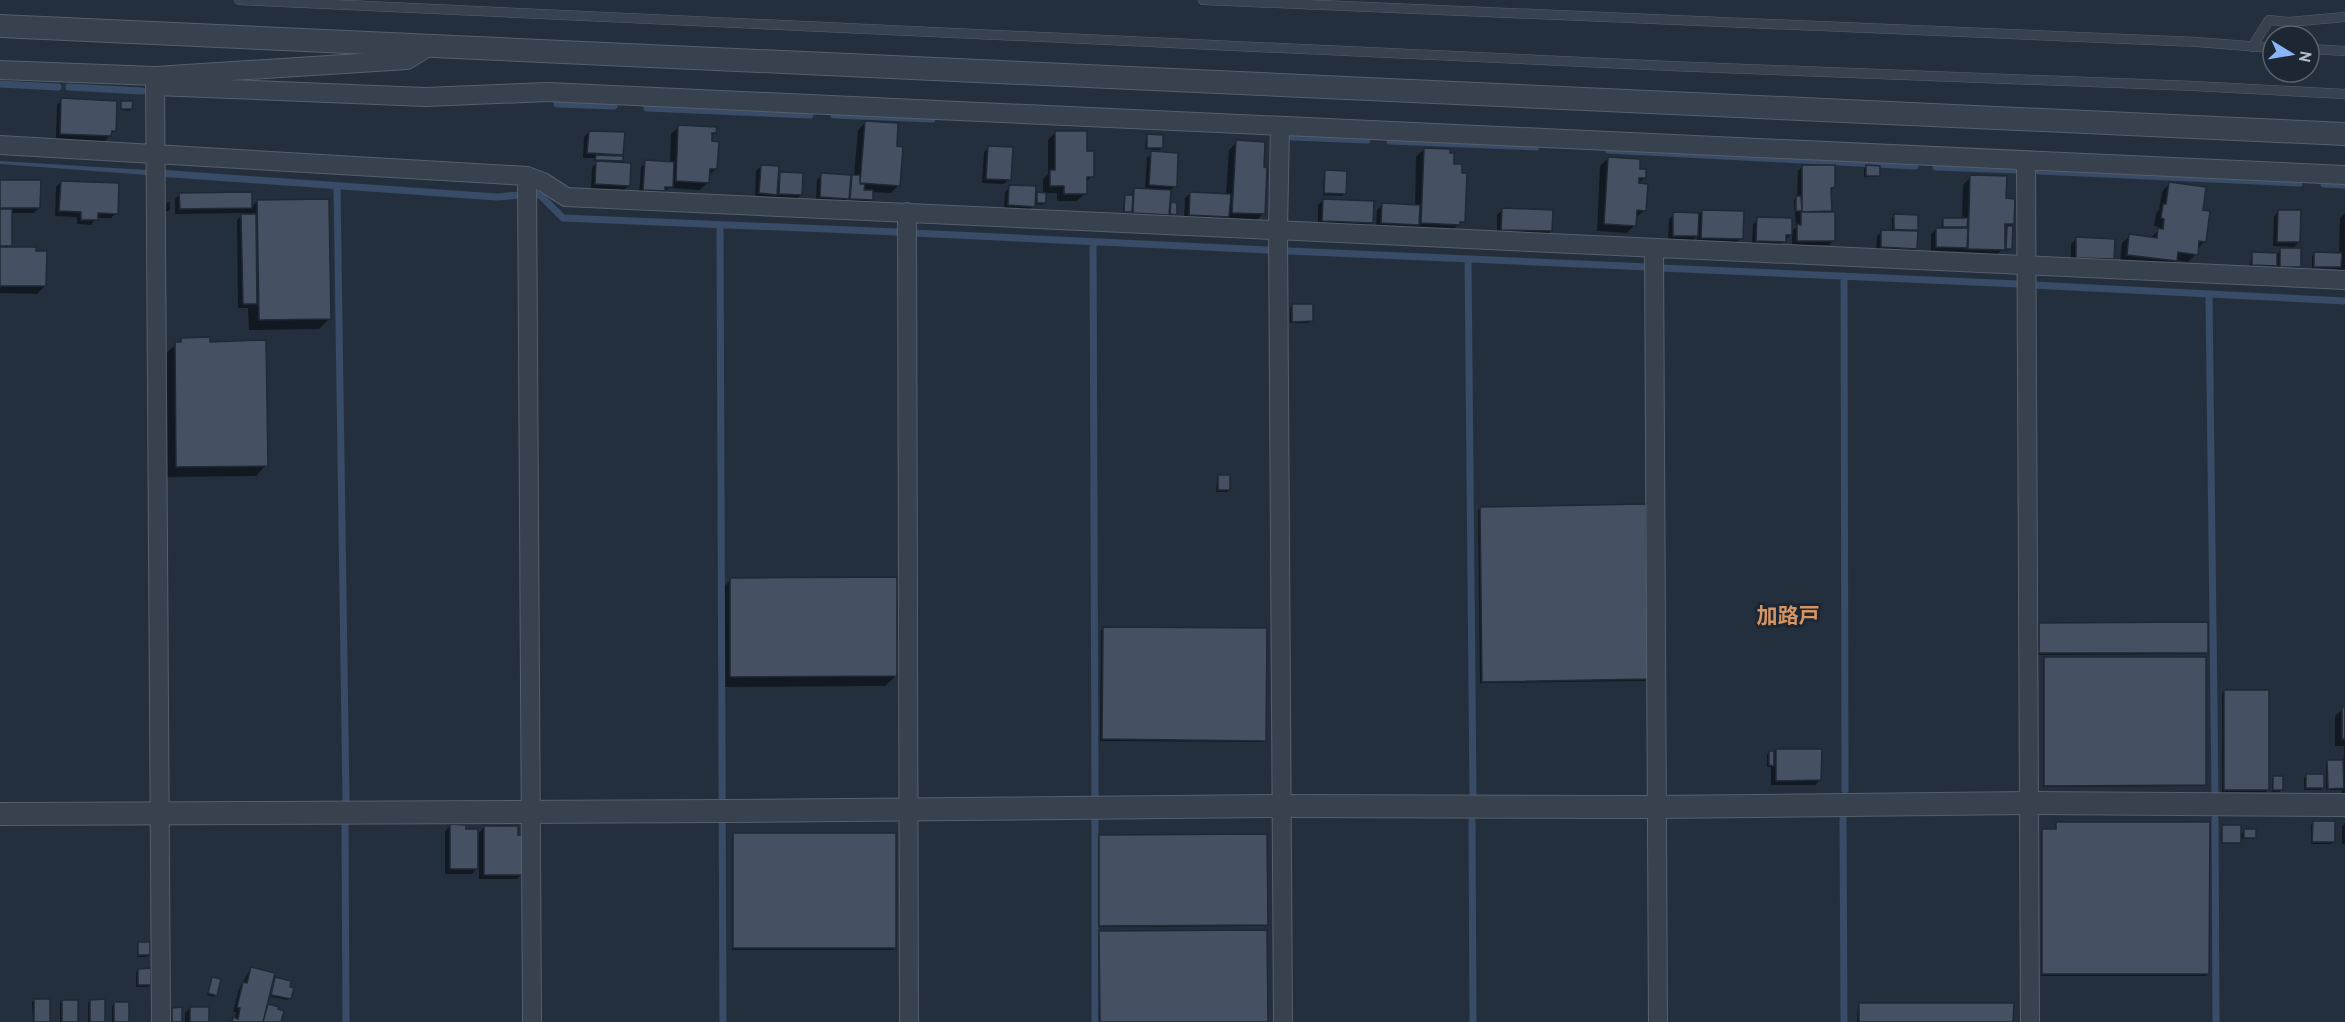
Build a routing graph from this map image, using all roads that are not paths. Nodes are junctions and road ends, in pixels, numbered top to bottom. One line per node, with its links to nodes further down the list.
1 (240, 0): 12 (lane)
2 (1203, 0): 6 (lane)
3 (2345, 17): 6 (lane)
4 (0, 26): 5 (street)
5 (428, 47): 11 (street); 14 (street)
6 (2252, 47): 7 (lane)
7 (2261, 47)
8 (2321, 50): 9 (lane)
9 (2345, 51)
10 (0, 70): 11 (street)
11 (155, 81): 13 (street); 17 (street)
12 (2345, 94)
13 (1280, 126): 16 (street); 21 (street)
14 (2345, 134)
15 (0, 145): 17 (street)
16 (2026, 160): 18 (street); 23 (street)
17 (155, 166): 19 (street); 31 (street)
18 (2345, 175)
19 (527, 176): 20 (street); 30 (street)
20 (907, 212): 21 (street); 29 (street)
21 (1278, 230): 22 (street); 27 (street)
22 (1654, 249): 23 (street); 28 (street)
23 (2026, 266): 24 (street); 25 (street)
24 (2345, 280)
25 (2028, 803): 26 (street); 28 (street); 38 (street)
26 (2345, 805)
27 (1282, 806): 28 (street); 29 (street); 36 (street)
28 (1656, 807): 37 (street)
29 (908, 810): 30 (street); 35 (street)
30 (531, 811): 31 (street); 34 (street)
31 (159, 813): 32 (street); 33 (street)
32 (0, 814)
33 (161, 1022)
34 (532, 1022)
35 (909, 1022)
36 (1283, 1022)
37 (1658, 1022)
38 (2030, 1022)

